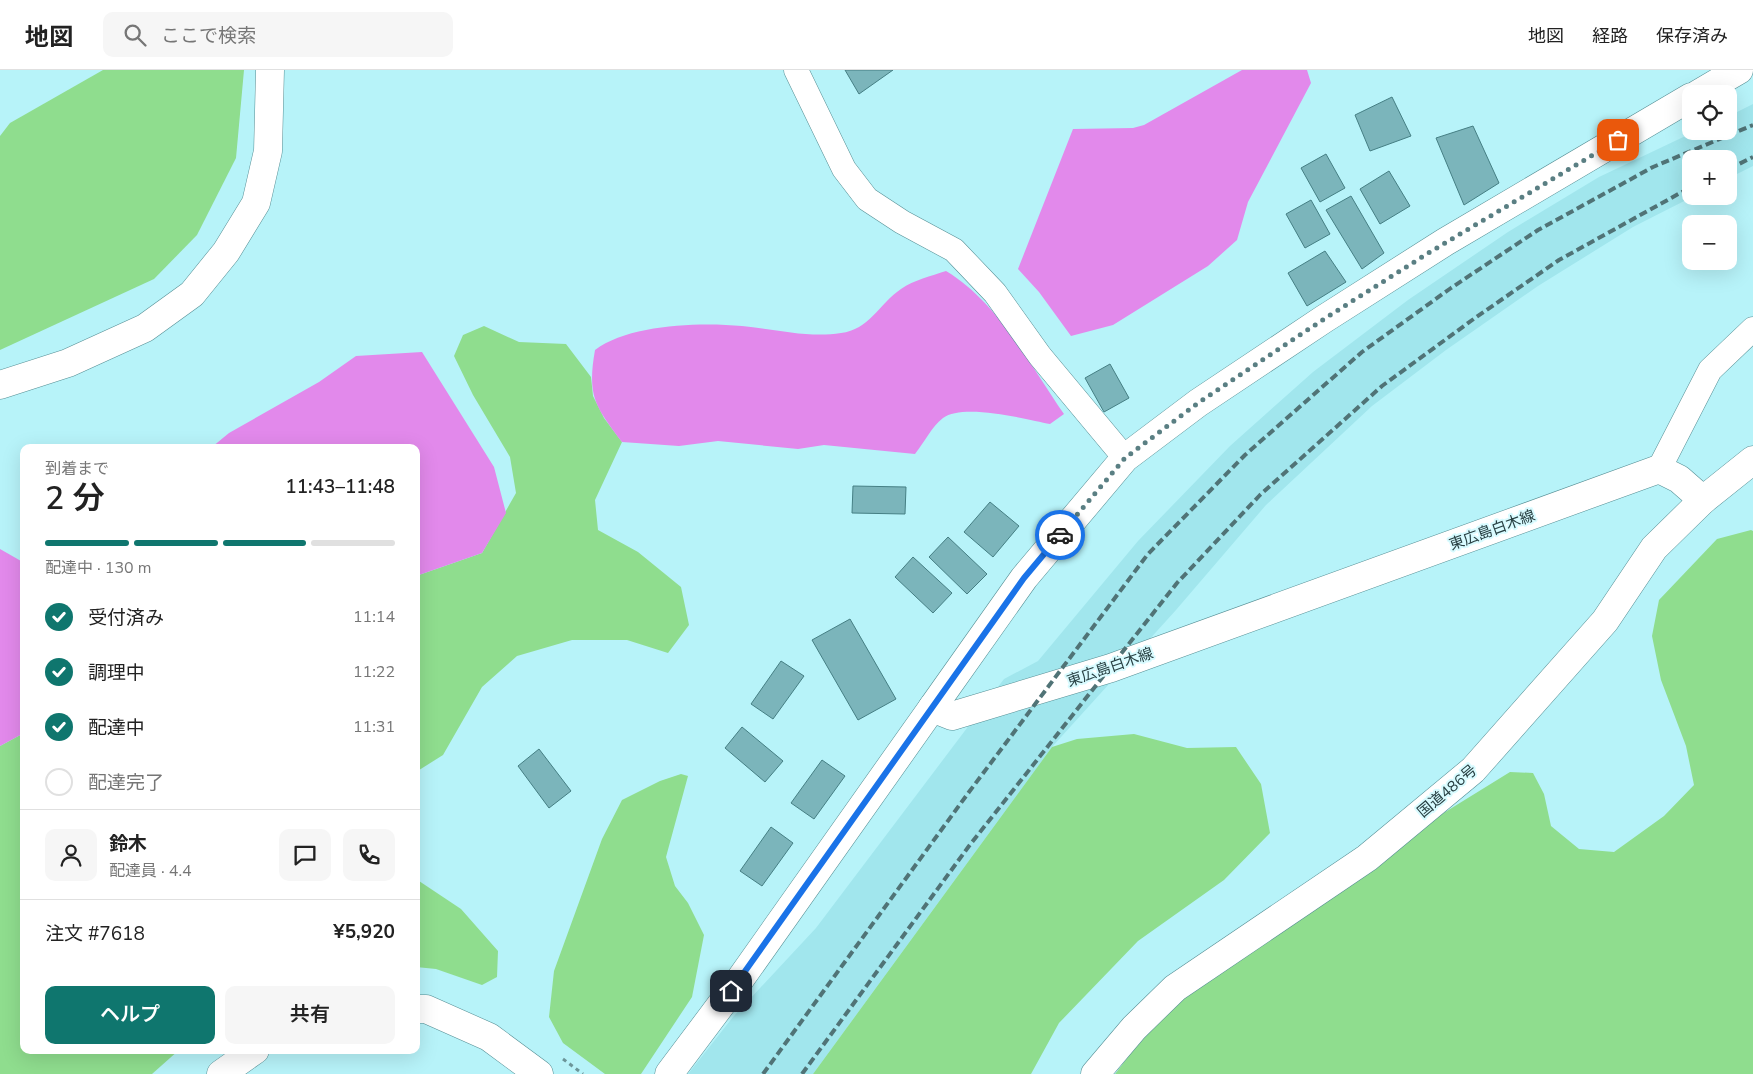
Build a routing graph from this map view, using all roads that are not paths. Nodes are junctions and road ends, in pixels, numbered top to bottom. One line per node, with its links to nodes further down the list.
1 (270, 70): 7 (main road)
2 (796, 70): 8 (street)
3 (1736, 71): 4 (main road)
4 (1713, 85)
5 (1682, 102): 8 (main road)
6 (1753, 329): 10 (street)
7 (0, 385)
8 (1125, 458): 12 (main road)
9 (1753, 460): 11 (main road, 国道486号)
10 (1659, 469): 11 (main road); 12 (main road, 東広島白木線)
11 (1703, 500): 18 (main road, 国道486号)
12 (932, 708): 17 (main road)
13 (420, 1009): 15 (main road)
14 (249, 1054): 16 (main road)
15 (536, 1072)
16 (221, 1074)
17 (669, 1074)
18 (1095, 1074)

